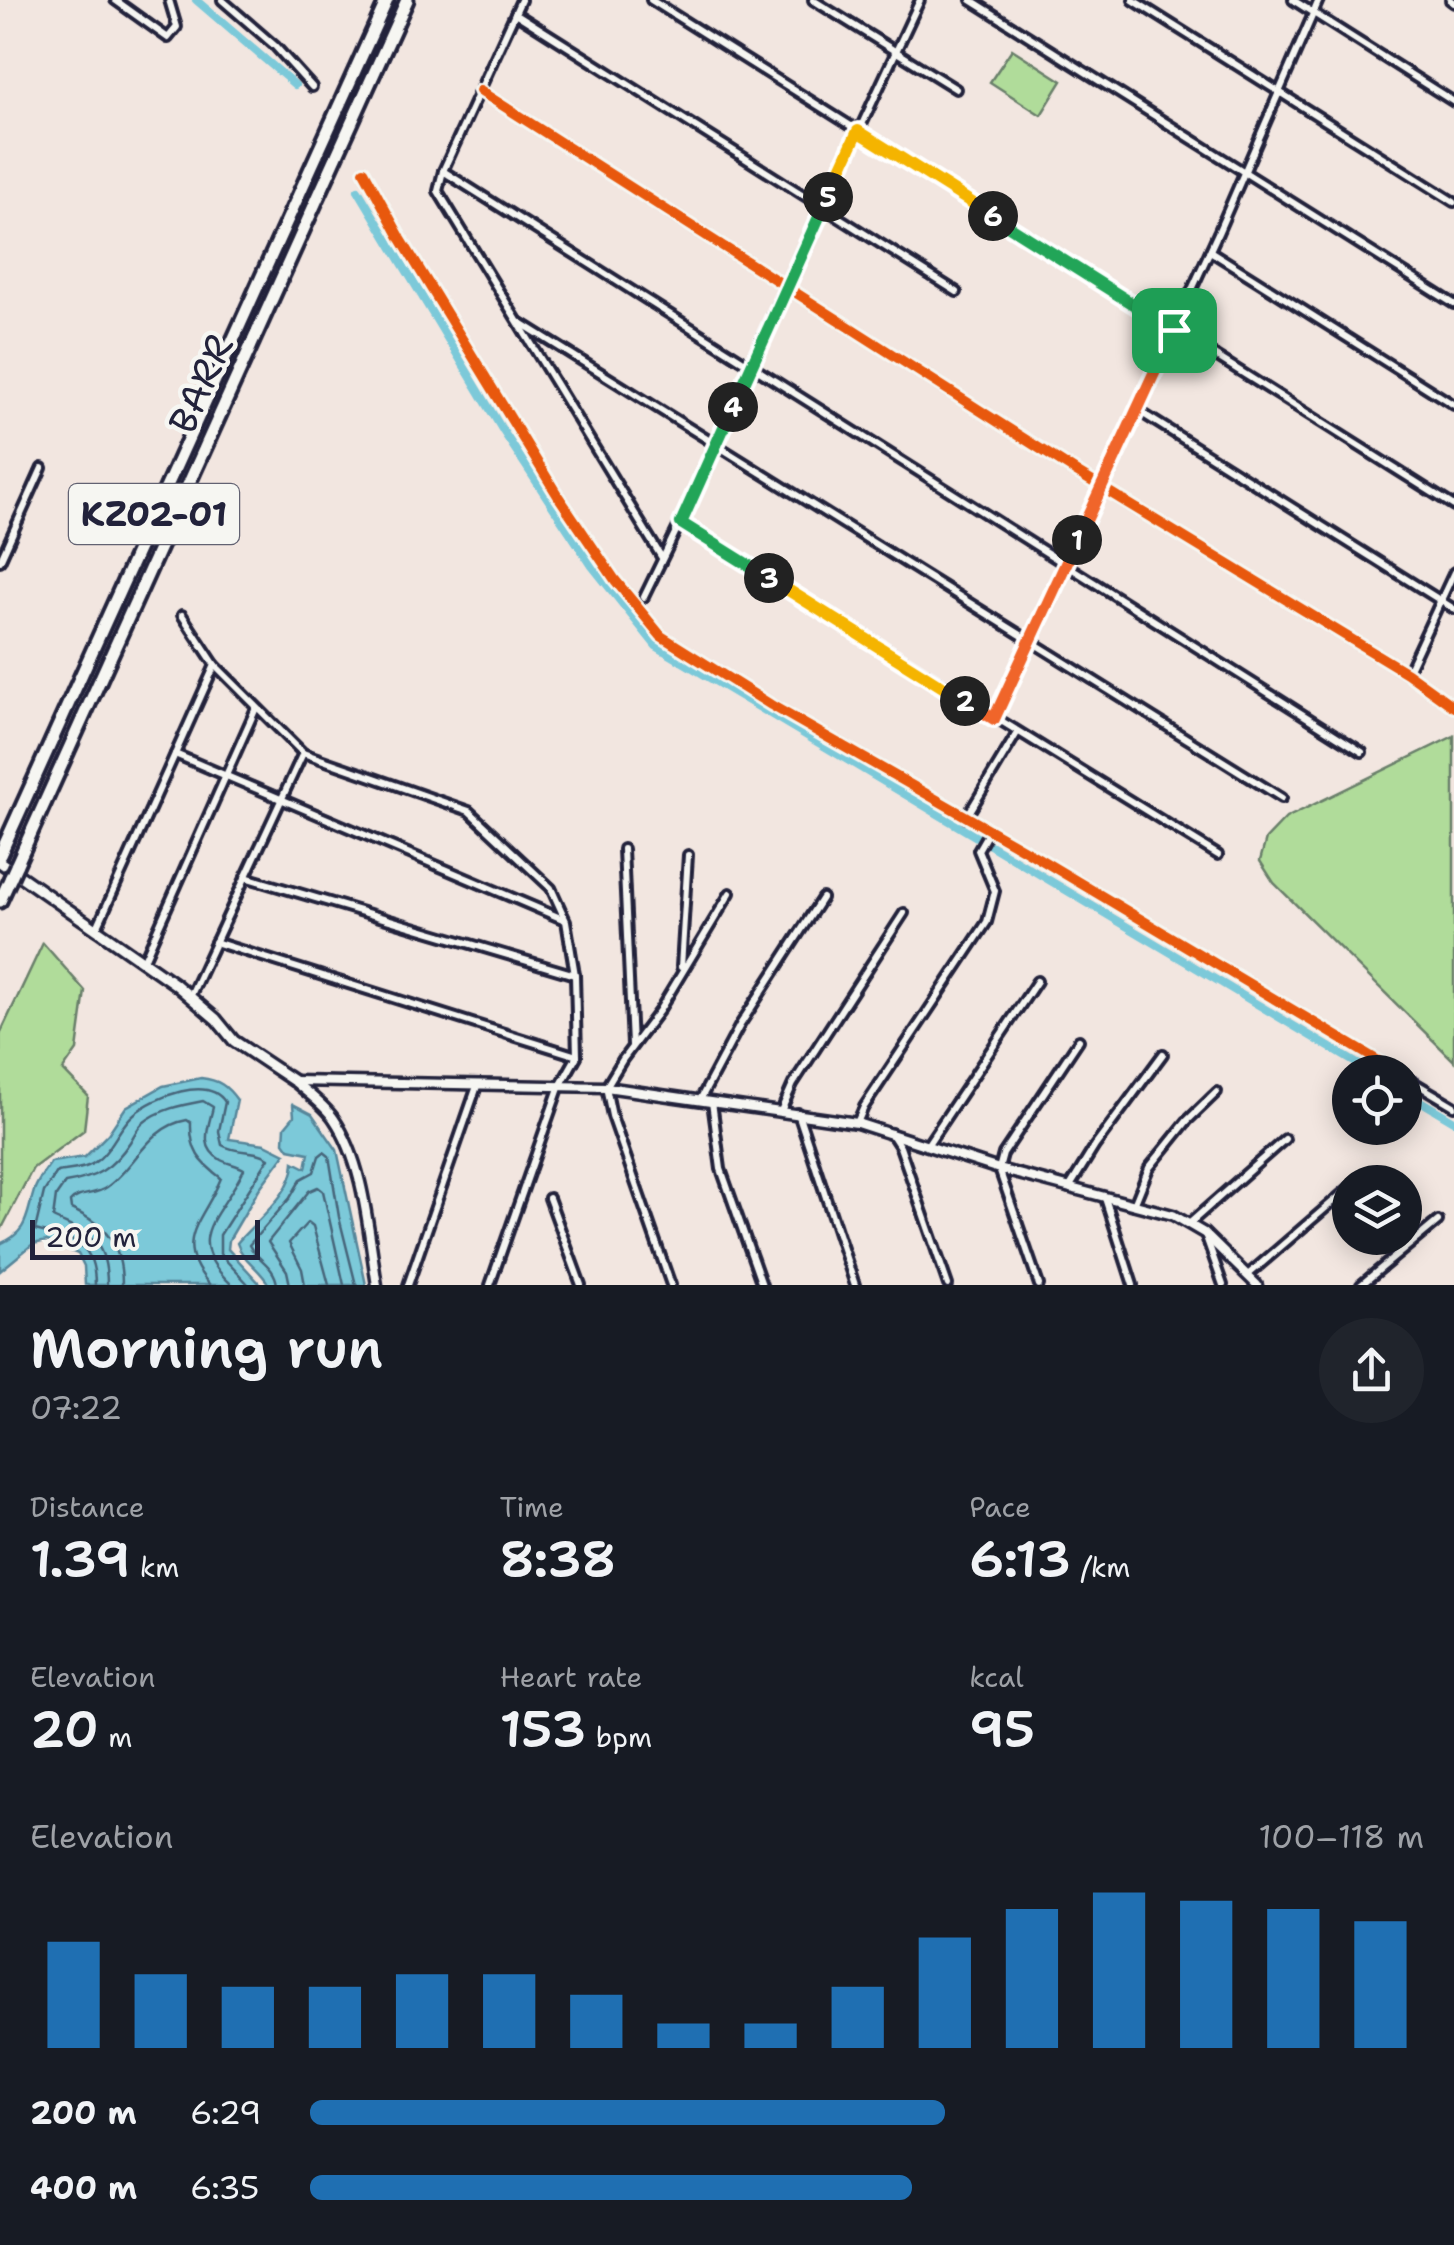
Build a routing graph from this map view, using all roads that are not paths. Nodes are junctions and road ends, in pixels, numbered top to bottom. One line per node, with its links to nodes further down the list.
1 (115, 0): 2 (street)
2 (168, 0)
3 (222, 0): 17 (street)
4 (386, 0): 68 (highway, BARR / KZ02-01)
5 (406, 0): 72 (highway, BARR / KZ02-01)
6 (521, 0): 14 (street)
7 (651, 0): 22 (street)
8 (813, 0): 16 (street)
9 (920, 0): 16 (street)
10 (970, 0): 25 (street)
11 (1133, 0): 20 (street)
12 (1293, 0): 15 (street)
13 (1319, 0): 15 (street)
14 (514, 13): 19 (street); 27 (street)
15 (1314, 13): 20 (street); 21 (street)
16 (896, 52): 18 (street); 22 (street)
17 (312, 88)
18 (956, 90)
19 (480, 91): 24 (street); 29 (street)
20 (1280, 92): 25 (street); 26 (street)
21 (1454, 102)
22 (858, 131): 27 (street); 33 (street)
23 (364, 171): 63 (street)
24 (443, 171): 32 (street); 34 (street)
25 (1245, 172): 28 (street); 31 (street)
26 (1454, 202)
27 (822, 208): 29 (street); 30 (street)
28 (1210, 251): 33 (street); 35 (street)
29 (786, 288): 34 (street); 39 (street)
30 (957, 292)
31 (1454, 304)
32 (521, 323): 37 (street); 42 (street)
33 (1174, 330): 36 (street); 40 (street)
34 (750, 366): 37 (street); 44 (street)
35 (1454, 405)
36 (1137, 410): 39 (street); 47 (street)
37 (716, 445): 41 (street); 50 (street)
38 (42, 468): 43 (street)
39 (1101, 488): 44 (street); 52 (street)
40 (1454, 506)
41 (681, 523): 42 (street); 55 (street)
42 (663, 559): 46 (street)
43 (0, 561)
44 (1065, 565): 50 (street); 57 (street)
45 (1454, 572): 47 (street)
46 (644, 597)
47 (1441, 601): 48 (street); 52 (street)
48 (1454, 609)
49 (182, 615): 51 (street)
50 (1030, 641): 55 (street); 62 (street)
51 (215, 665): 54 (street); 59 (street)
52 (1407, 673): 53 (street)
53 (1454, 707)
54 (256, 708): 58 (street); 60 (street)
55 (994, 719): 56 (street)
56 (1017, 733): 63 (street); 66 (street)
57 (1362, 752)
58 (303, 753): 61 (street); 74 (street)
59 (175, 754): 60 (street); 75 (street)
60 (226, 776): 61 (street); 77 (street)
61 (282, 798): 69 (street); 74 (street)
62 (1282, 798)
63 (966, 818): 64 (street)
64 (987, 834): 85 (street); 98 (street)
65 (623, 849): 83 (street)
66 (1218, 855)
67 (688, 856): 78 (street)
68 (0, 857): 75 (main road)
69 (246, 877): 76 (street); 79 (street)
70 (730, 893): 78 (street)
71 (822, 898): 93 (street)
72 (0, 901)
73 (904, 913): 96 (street)
74 (566, 921): 79 (street)
75 (96, 932): 77 (main road)
76 (215, 942): 81 (street); 86 (street)
77 (143, 963): 81 (main road)
78 (680, 974): 83 (street)
79 (575, 975): 86 (street)
80 (1037, 981): 101 (street)
81 (190, 997): 87 (main road)
82 (1079, 1040): 102 (street)
83 (632, 1046): 90 (street)
84 (1163, 1054): 103 (street)
85 (1368, 1055)
86 (578, 1056): 89 (street)
87 (294, 1081): 88 (street); 112 (street)
88 (478, 1086): 89 (street); 113 (street)
89 (559, 1088): 90 (street); 114 (street)
90 (606, 1088): 93 (street); 116 (street)
91 (1422, 1088): 95 (street)
92 (1217, 1092): 107 (street)
93 (700, 1100): 94 (street)
94 (712, 1102): 96 (street); 117 (street)
95 (1454, 1106)
96 (781, 1111): 97 (street)
97 (798, 1112): 98 (street); 118 (street)
98 (857, 1123): 99 (street)
99 (891, 1133): 101 (street); 119 (street)
100 (1285, 1140): 109 (street)
101 (928, 1144): 102 (street)
102 (999, 1169): 103 (street); 120 (street)
103 (1068, 1189): 105 (street)
104 (549, 1198): 115 (street)
105 (1105, 1198): 107 (street); 121 (street)
106 (1332, 1202): 111 (street)
107 (1134, 1205): 109 (street)
108 (1438, 1220): 124 (street)
109 (1190, 1223): 110 (street)
110 (1204, 1233): 111 (street); 122 (street)
111 (1250, 1274): 123 (street)
112 (377, 1285)
113 (408, 1285)
114 (490, 1285)
115 (581, 1285)
116 (671, 1285)
117 (762, 1285)
118 (854, 1285)
119 (948, 1285)
120 (1039, 1285)
121 (1133, 1285)
122 (1223, 1285)
123 (1257, 1285)
124 (1361, 1285)

